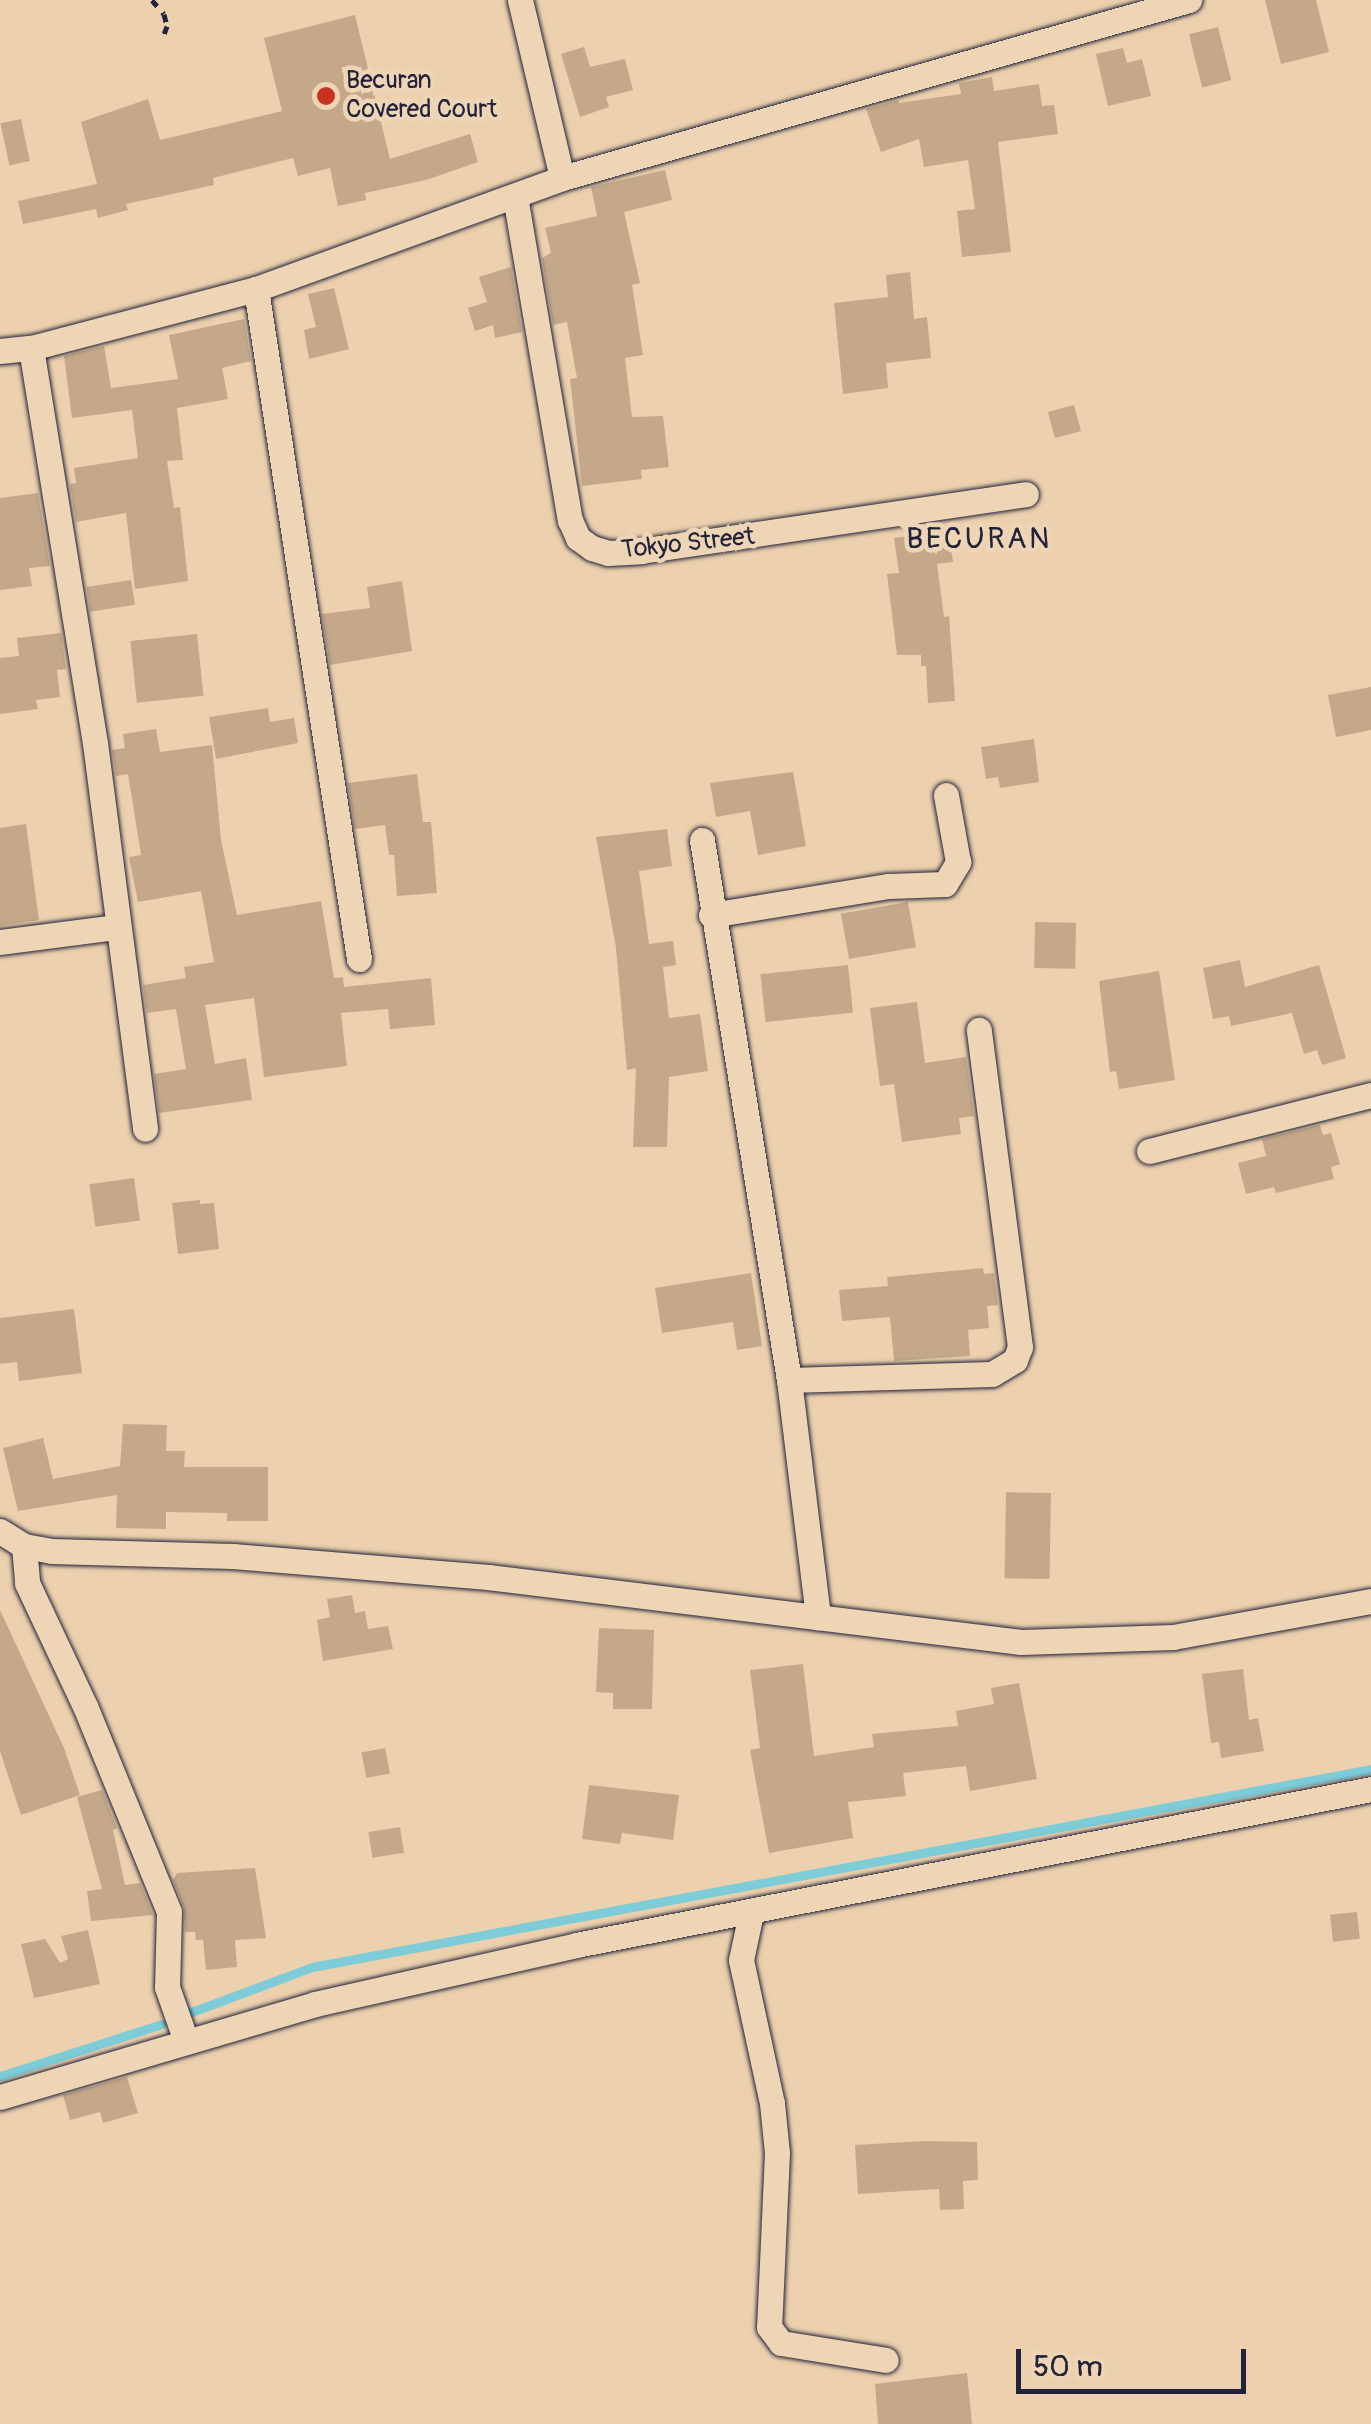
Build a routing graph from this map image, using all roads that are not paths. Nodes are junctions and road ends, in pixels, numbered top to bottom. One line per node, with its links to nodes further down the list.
1 (520, 0): 3 (street)
2 (1189, 0): 3 (street)
3 (562, 178): 4 (street)
4 (516, 196): 5 (street); 8 (street, Tokyo Street)
5 (256, 289): 6 (street); 14 (street)
6 (31, 348): 7 (street); 12 (street)
7 (0, 352)
8 (1026, 494)
9 (946, 795): 11 (street)
10 (702, 840): 11 (street)
11 (711, 914): 19 (street)
12 (116, 927): 13 (street); 17 (street)
13 (0, 942)
14 (359, 959)
15 (979, 1030): 19 (street)
16 (1371, 1095): 18 (street)
17 (145, 1129)
18 (1150, 1151)
19 (788, 1380): 23 (street)
20 (0, 1531): 21 (street)
21 (24, 1546): 23 (street); 26 (street)
22 (1371, 1601): 23 (street)
23 (818, 1617)
24 (1371, 1789): 25 (street)
25 (751, 1913): 26 (street); 28 (street)
26 (186, 2041): 27 (street)
27 (0, 2098)
28 (886, 2360)

